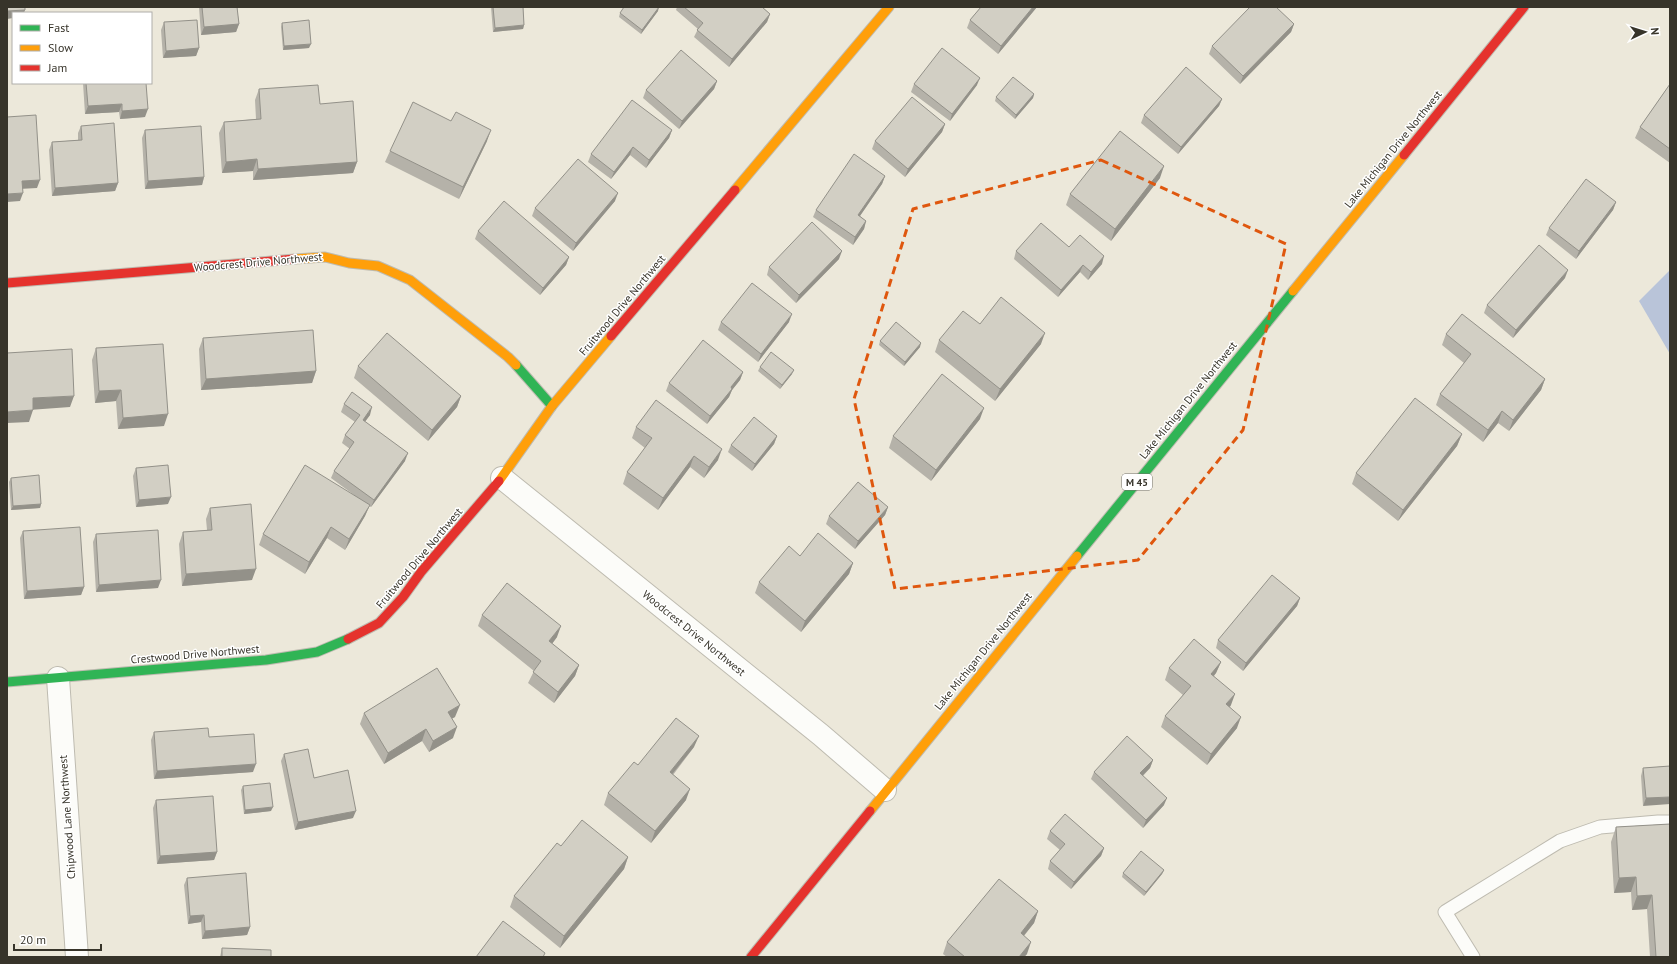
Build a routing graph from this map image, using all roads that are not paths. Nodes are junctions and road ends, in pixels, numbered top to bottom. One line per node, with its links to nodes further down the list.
1 (889, 7): 4 (main road, Fruitwood Drive Northwest)
2 (1524, 7): 9 (main road, Lake Michigan Drive Northwest / M 45)
3 (7, 283): 4 (main road, Woodcrest Drive Northwest)
4 (552, 406): 5 (main road, Fruitwood Drive Northwest)
5 (502, 478): 6 (main road, Fruitwood Drive Northwest); 9 (street, Woodcrest Drive Northwest)
6 (379, 623): 7 (main road, Crestwood Drive Northwest)
7 (58, 678): 8 (main road, Crestwood Drive Northwest); 11 (street, Chipwood Lane Northwest)
8 (7, 682)
9 (885, 790): 12 (main road, Lake Michigan Drive Northwest / M 45)
10 (1670, 822): 13 (lane)
11 (77, 957)
12 (751, 957)
13 (1473, 957)

